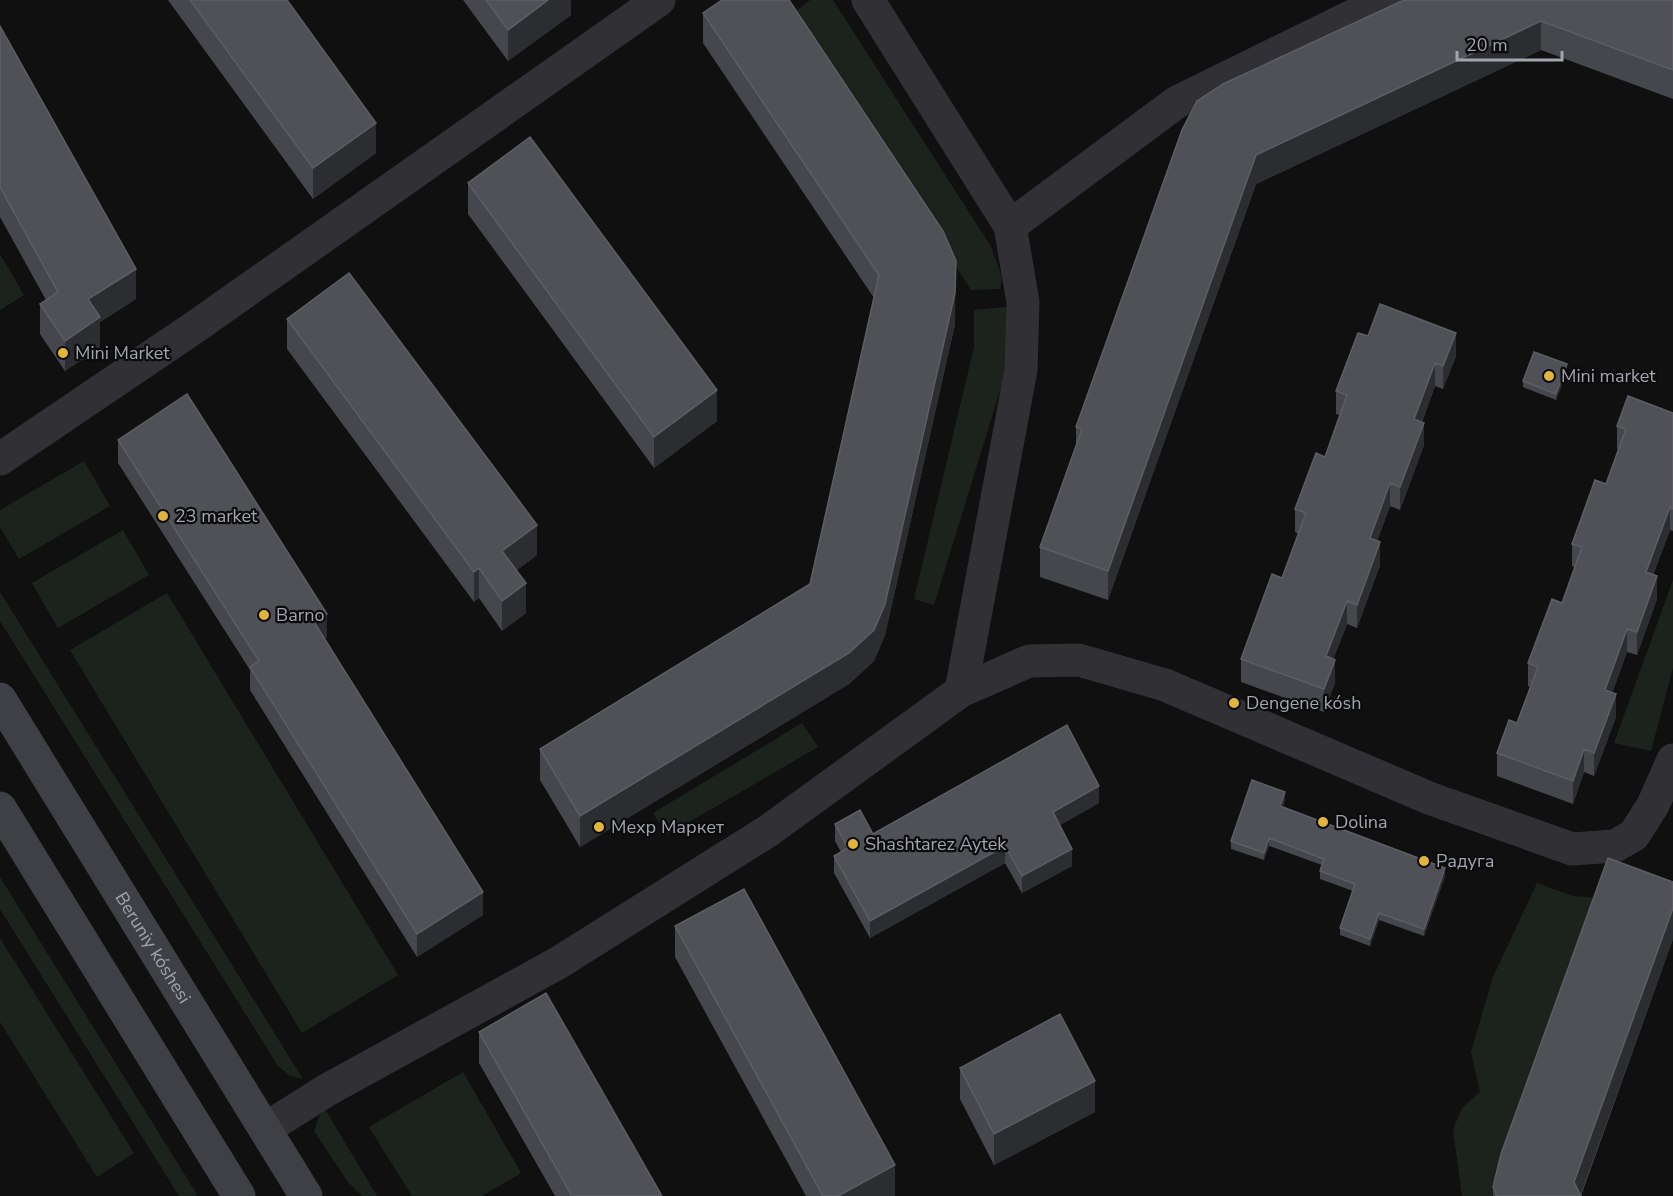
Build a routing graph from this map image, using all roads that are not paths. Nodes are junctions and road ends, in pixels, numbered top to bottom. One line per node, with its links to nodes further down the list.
1 (659, 0): 5 (street)
2 (868, 0): 4 (street)
3 (1385, 0): 4 (street)
4 (1010, 226): 6 (street)
5 (0, 459)
6 (961, 691): 8 (street); 10 (street)
7 (0, 699): 10 (street, Beruniy kóshesi)
8 (1673, 760)
9 (0, 808): 11 (street)
10 (265, 1129): 12 (street, Beruniy kóshesi)
11 (238, 1196)
12 (306, 1196)

